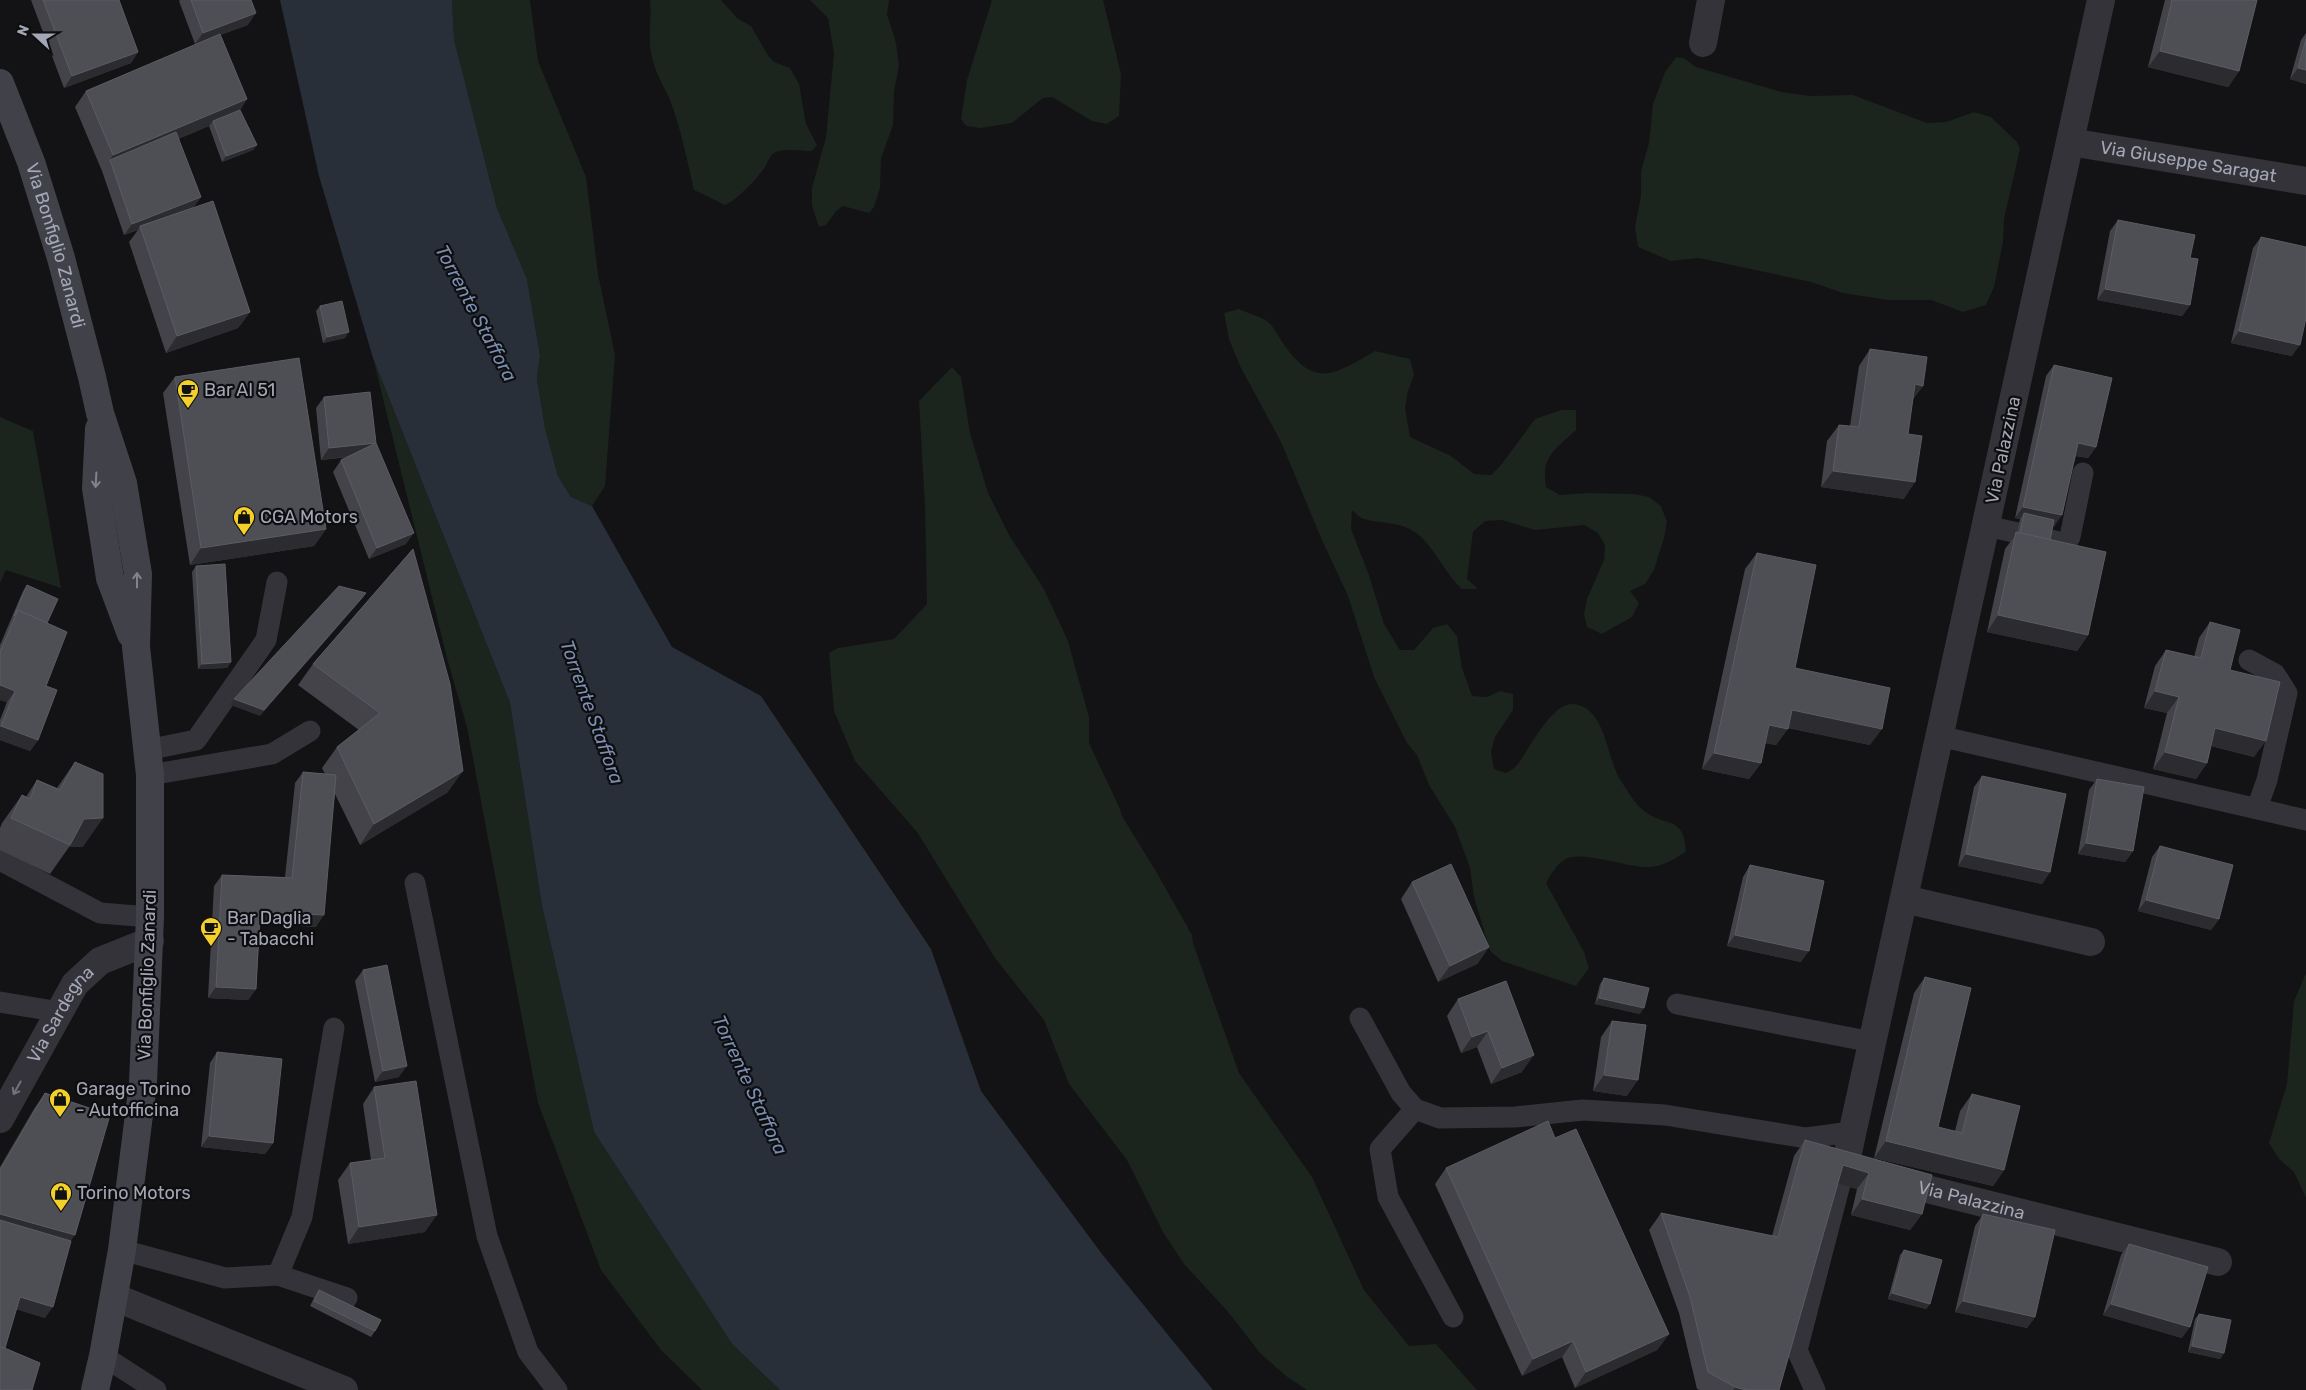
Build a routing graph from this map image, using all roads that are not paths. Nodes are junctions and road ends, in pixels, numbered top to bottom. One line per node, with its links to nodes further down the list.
1 (1711, 0): 3 (street)
2 (2101, 0): 5 (street, Via Palazzina)
3 (1703, 43)
4 (0, 83): 13 (main road, Via Bonfiglio Zanardi)
5 (2070, 142): 6 (street, Via Giuseppe Saragat); 8 (street, Via Palazzina)
6 (2306, 182)
7 (2083, 473): 8 (lane)
8 (1986, 526): 12 (street, Via Palazzina)
9 (277, 582): 13 (lane)
10 (2249, 660): 14 (lane)
11 (310, 731): 13 (lane)
12 (1940, 736): 14 (lane); 18 (street, Via Palazzina)
13 (148, 762): 19 (main road, Via Bonfiglio Zanardi)
14 (2257, 808): 15 (lane)
15 (2306, 820)
16 (0, 860): 19 (lane)
17 (415, 883): 41 (lane)
18 (1904, 899): 20 (street); 26 (street, Via Palazzina)
19 (150, 929): 23 (street, Via Sardegna); 31 (main road, Via Bonfiglio Zanardi)
20 (2091, 942)
21 (0, 1002): 23 (lane)
22 (1677, 1004): 26 (lane)
23 (60, 1012): 28 (street, Via Sardegna, one-way to 28)
24 (1360, 1018): 27 (lane)
25 (334, 1028): 33 (lane)
26 (1872, 1042): 29 (street, Via Palazzina)
27 (1415, 1108): 29 (lane); 36 (lane)
28 (0, 1119)
29 (1851, 1132): 30 (street, Via Palazzina)
30 (1843, 1174): 32 (street, Via Palazzina); 42 (lane)
31 (122, 1250): 33 (lane); 34 (main road, Via Bonfiglio Zanardi)
32 (2218, 1262)
33 (278, 1275): 35 (lane)
34 (114, 1297): 37 (main road, Via Bonfiglio Zanardi); 40 (street)
35 (347, 1298)
36 (1453, 1317)
37 (103, 1356): 38 (main road, Via Bonfiglio Zanardi); 39 (lane)
38 (95, 1390)
39 (156, 1390)
40 (344, 1390)
41 (557, 1390)
42 (1815, 1390)

